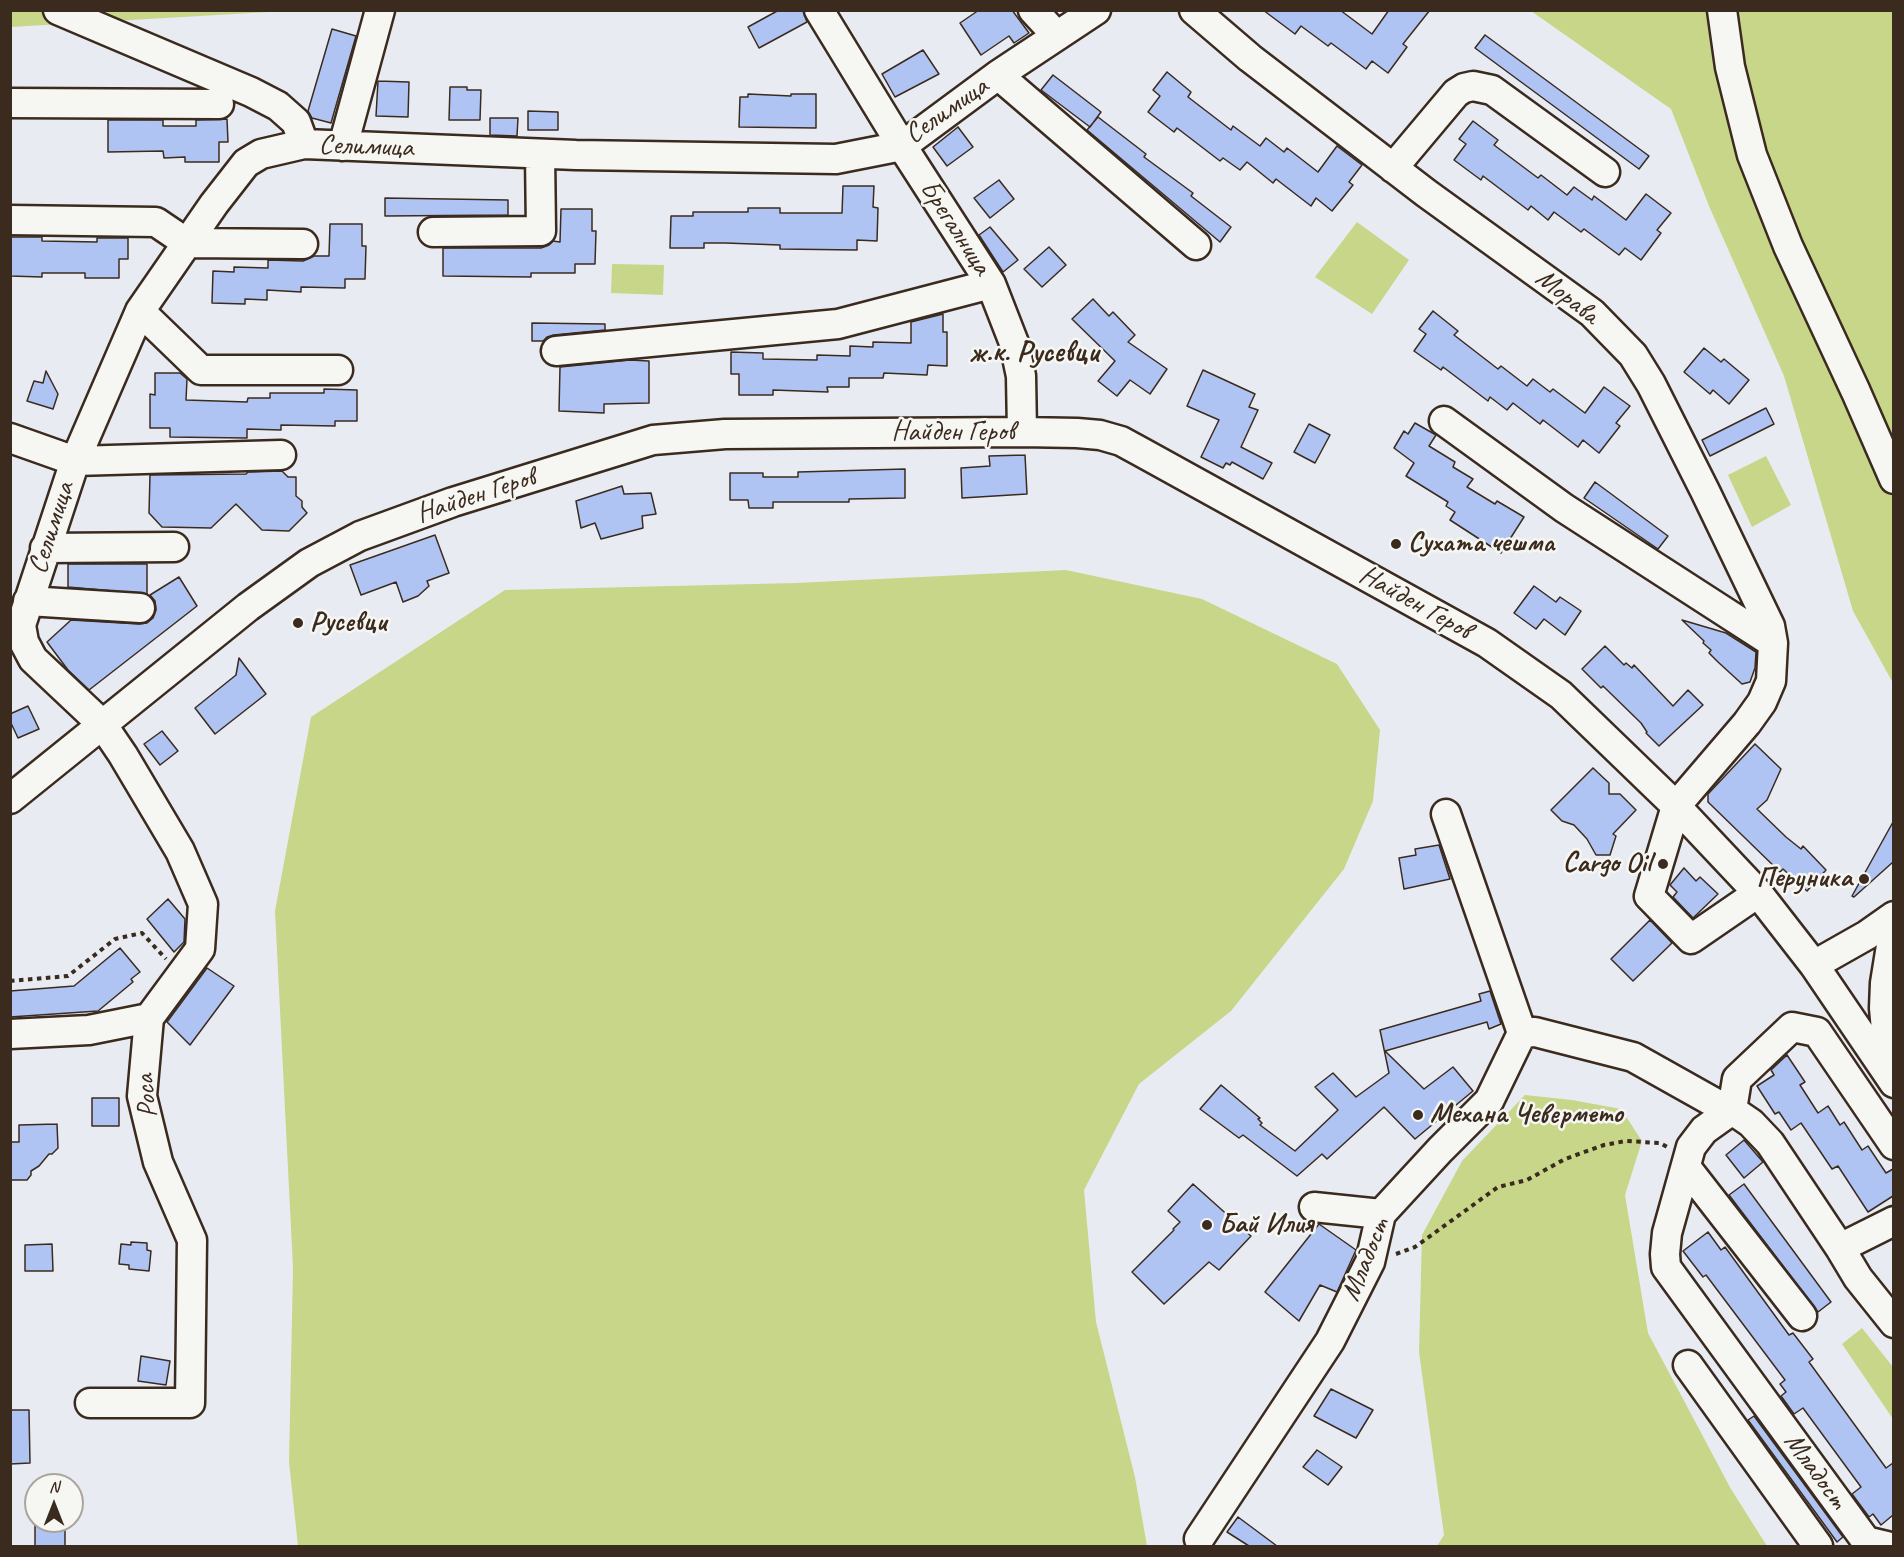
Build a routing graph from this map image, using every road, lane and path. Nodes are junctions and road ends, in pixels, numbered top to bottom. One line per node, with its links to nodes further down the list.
1 (58, 10): 12 (street)
2 (380, 10): 13 (street)
3 (819, 10): 14 (street, Брегалница)
4 (1033, 10): 8 (street)
5 (1096, 10): 8 (street, Селимица)
6 (1194, 10): 16 (street, Морава)
7 (1722, 10): 32 (street)
8 (1056, 36): 9 (street, Селимица)
9 (998, 75): 14 (street, Селимица); 22 (street)
10 (10, 103): 11 (street)
11 (219, 104)
12 (304, 144): 13 (street, Селимица); 20 (street, Селимица)
13 (343, 146): 15 (street, Селимица)
14 (902, 146): 15 (street, Селимица); 23 (street, Брегалница)
15 (540, 154): 19 (street)
16 (1393, 168): 17 (street); 37 (street, Морава)
17 (1605, 172)
18 (10, 220): 20 (street)
19 (433, 232)
20 (187, 243): 21 (street); 24 (street, Селимица)
21 (303, 244)
22 (1196, 245)
23 (991, 284): 25 (street); 28 (street, Брегалница)
24 (140, 311): 26 (street); 31 (street, Селимица)
25 (556, 351)
26 (338, 370)
27 (1444, 421): 37 (street)
28 (1022, 432): 38 (street, Найден Геров); 42 (street, Найден Геров)
29 (10, 438): 31 (street)
30 (281, 455): 31 (street)
31 (75, 461): 34 (street, Селимица)
32 (1893, 479)
33 (174, 547): 34 (street)
34 (45, 548): 35 (street, Селимица)
35 (28, 601): 36 (street); 38 (street, Селимица)
36 (140, 608)
37 (1773, 643): 42 (street, Морава)
38 (102, 724): 40 (street, Найден Геров); 48 (street)
39 (10, 769): 40 (street)
40 (39, 777): 41 (street, Найден Геров)
41 (10, 799)
42 (1676, 806): 44 (street, Найден Геров); 44 (street)
43 (1446, 814): 51 (street)
44 (1758, 893): 47 (street, Найден Геров)
45 (1893, 916): 47 (street)
46 (1893, 927): 53 (street)
47 (1814, 965): 53 (street, Найден Геров)
48 (181, 975): 49 (path); 50 (street)
49 (10, 981)
50 (148, 1018): 52 (street); 65 (street, Роса)
51 (1522, 1033): 54 (street); 58 (street, Младост)
52 (10, 1034)
53 (1892, 1081)
54 (1732, 1110): 55 (street); 56 (street, Младост); 60 (street)
55 (1893, 1145)
56 (1686, 1167): 61 (path); 62 (street); 68 (street, Младост)
57 (1314, 1206): 58 (street)
58 (1382, 1214): 61 (street, Младост)
59 (1893, 1221): 60 (street)
60 (1840, 1248): 63 (street)
61 (1370, 1262): 66 (street, Младост)
62 (1802, 1316)
63 (1893, 1323)
64 (1688, 1365): 67 (street)
65 (90, 1403)
66 (1199, 1539)
67 (1818, 1546)
68 (1887, 1546)

